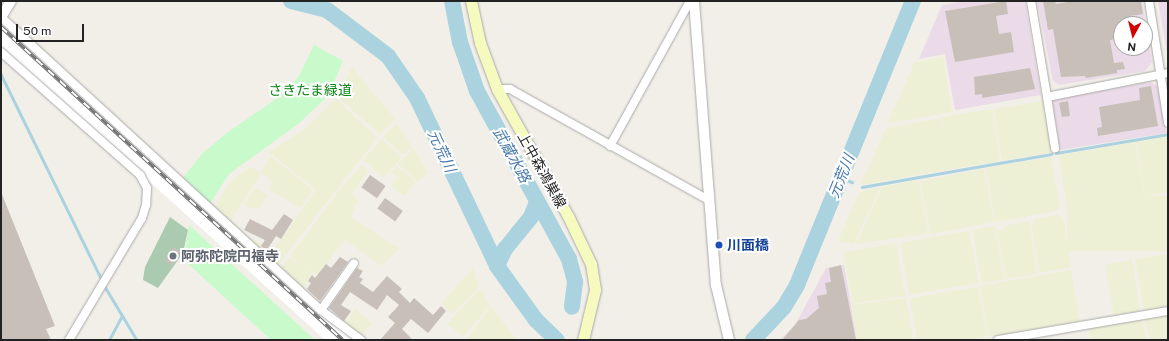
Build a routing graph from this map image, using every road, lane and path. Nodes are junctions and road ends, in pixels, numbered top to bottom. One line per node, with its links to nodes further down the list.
1 (11, 1): 7 (street)
2 (471, 1): 10 (main road, 上中森鴻巣線)
3 (690, 1): 13 (street)
4 (694, 1): 15 (street)
5 (1031, 1): 11 (street)
6 (1149, 1): 9 (street)
7 (1, 17): 17 (street)
8 (1, 52): 20 (street)
9 (1164, 74): 11 (street); 12 (street)
10 (497, 89): 13 (street); 22 (main road, 上中森鴻巣線)
11 (1047, 97): 14 (street)
12 (1168, 123)
13 (610, 146): 15 (street)
14 (1055, 148)
15 (710, 201): 19 (street)
16 (354, 263): 17 (street)
17 (321, 310): 21 (street)
18 (1168, 311): 23 (street)
19 (727, 335)
20 (69, 340)
21 (361, 340)
22 (583, 340)
23 (998, 340)

